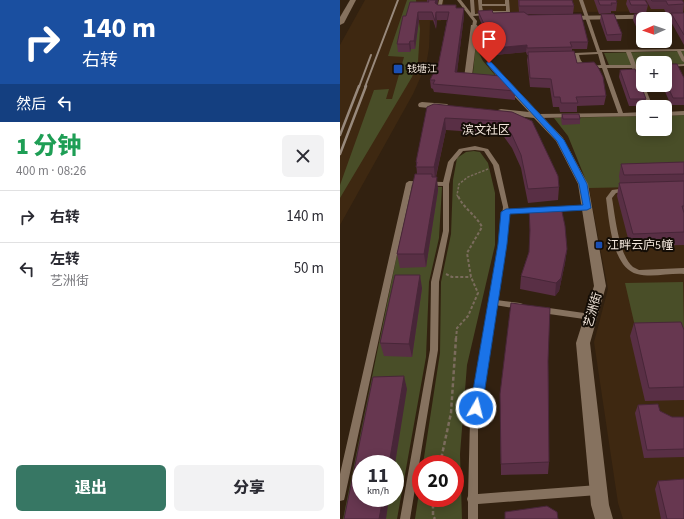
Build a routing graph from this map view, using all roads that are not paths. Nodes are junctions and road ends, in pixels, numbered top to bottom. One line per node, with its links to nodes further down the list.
1 (353, 0): 13 (street)
2 (442, 0): 8 (lane)
3 (459, 0): 14 (lane)
4 (472, 0): 10 (lane)
5 (581, 0): 11 (lane)
6 (480, 2): 7 (lane); 7 (lane)
7 (507, 2)
8 (439, 10)
9 (684, 16): 11 (street)
10 (509, 17)
11 (587, 17): 12 (street); 18 (lane)
12 (557, 18)
13 (340, 23)
14 (474, 27): 27 (street)
15 (678, 50): 16 (lane); 17 (lane); 21 (lane)
16 (684, 50)
17 (628, 51): 18 (lane); 24 (lane)
18 (599, 52): 20 (lane); 26 (lane)
19 (569, 57): 20 (lane)
20 (577, 57): 26 (lane)
21 (684, 61)
22 (489, 63): 27 (lane)
23 (684, 65): 25 (lane)
24 (634, 66): 26 (lane); 28 (lane)
25 (672, 66)
26 (605, 67): 33 (lane)
27 (502, 79): 36 (street, 艺洲街)
28 (647, 100)
29 (422, 105): 30 (street)
30 (452, 108)
31 (491, 111): 36 (street)
32 (684, 113): 35 (lane)
33 (620, 114): 34 (lane); 36 (lane)
34 (636, 114)
35 (672, 114)
36 (537, 116): 39 (street, 艺洲街)
37 (446, 184): 40 (lane); 45 (lane); 47 (lane)
38 (638, 190): 41 (lane)
39 (587, 208): 40 (lane); 43 (street, 艺洲街)
40 (506, 212): 42 (lane)
41 (684, 271)
42 (493, 302): 43 (lane); 46 (lane)
43 (591, 317): 44 (street, 艺洲街)
44 (598, 490): 46 (lane); 49 (street, 艺洲街)
45 (340, 496)
46 (472, 499): 48 (lane)
47 (405, 519)
48 (473, 519)
49 (604, 519)

